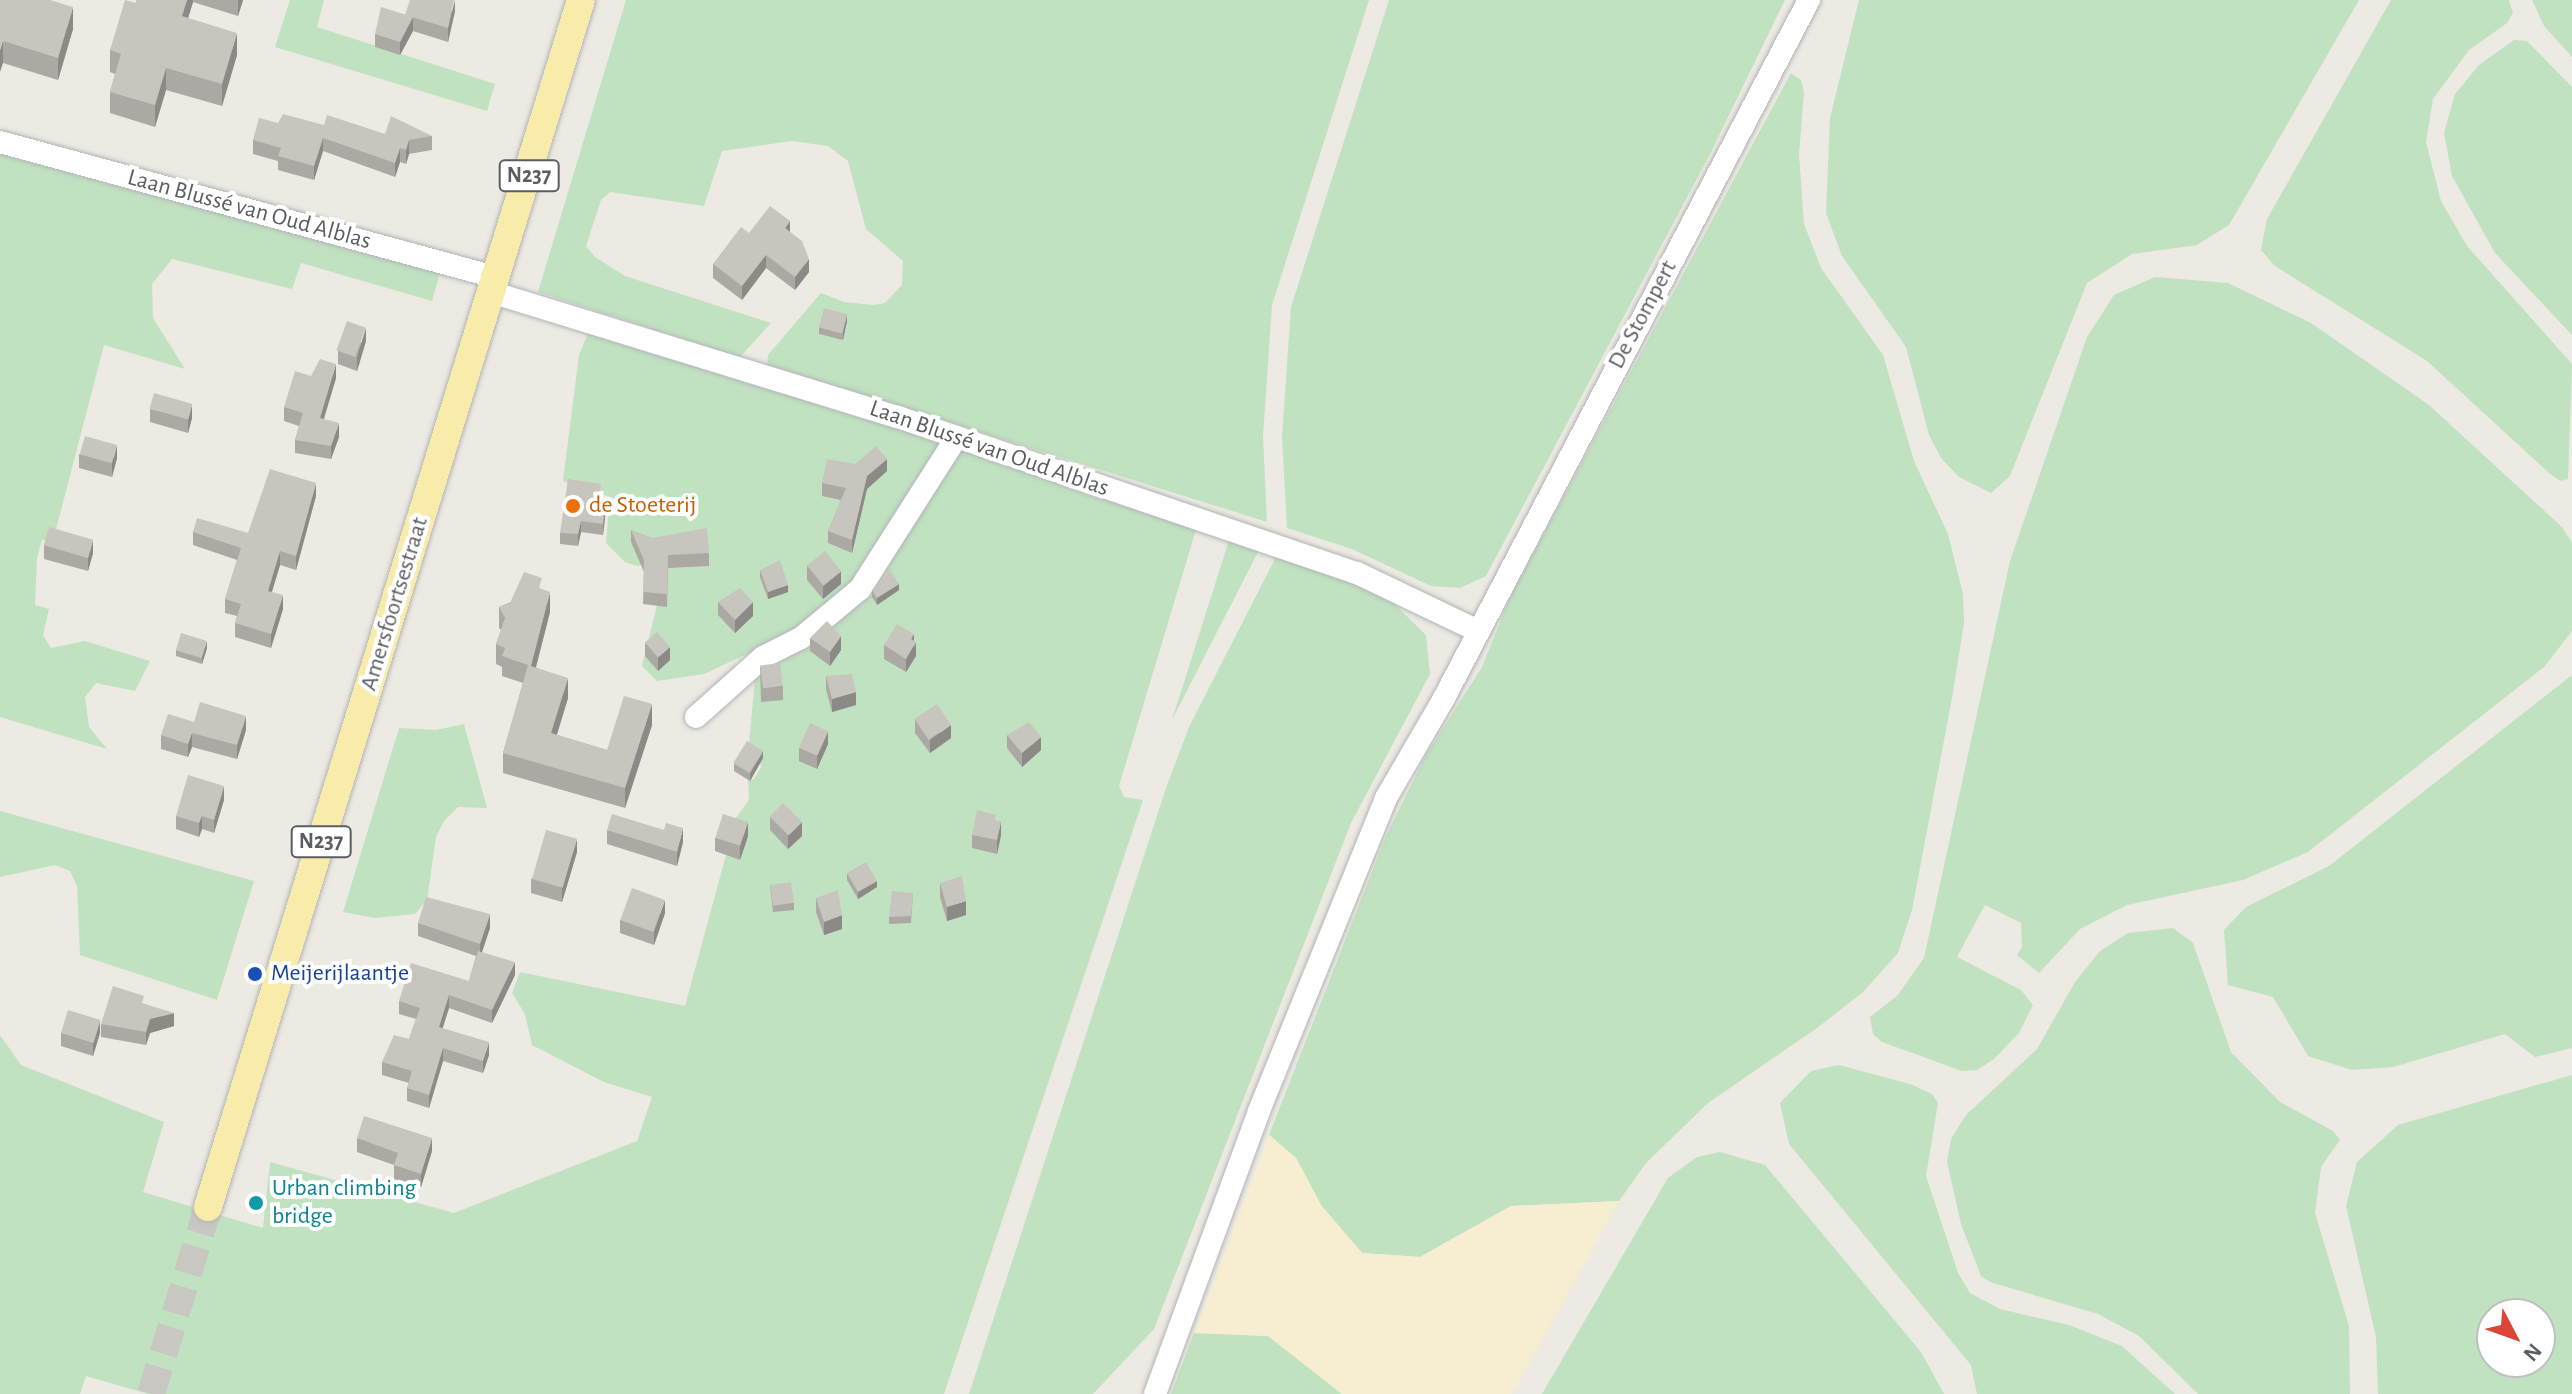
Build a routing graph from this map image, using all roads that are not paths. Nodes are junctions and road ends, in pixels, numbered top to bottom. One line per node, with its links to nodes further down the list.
1 (581, 0): 4 (main road, Amersfoortsestraat / N237)
2 (1809, 0): 6 (street, De Stompert)
3 (0, 142): 4 (street, Laan Blussé van Oud Alblas)
4 (496, 286): 5 (street, Laan Blussé van Oud Alblas); 8 (main road, Amersfoortsestraat / N237)
5 (957, 437): 6 (street, Laan Blussé van Oud Alblas); 7 (street)
6 (1476, 630): 9 (street, De Stompert)
7 (696, 717)
8 (208, 1207)
9 (1155, 1394)

